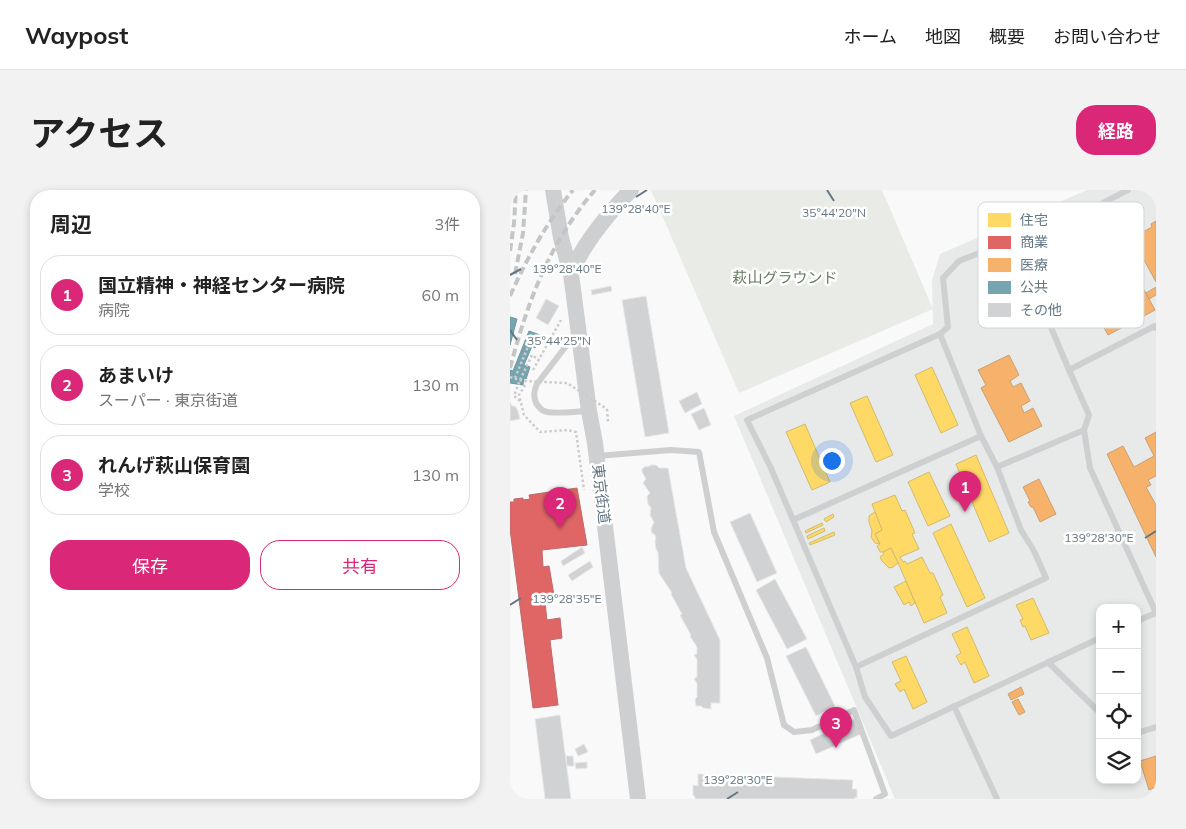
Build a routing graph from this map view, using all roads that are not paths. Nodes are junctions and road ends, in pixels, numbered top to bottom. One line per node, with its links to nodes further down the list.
1 (553, 190): 6 (street, 東京街道)
2 (631, 190): 6 (street)
3 (1128, 190): 4 (lane)
4 (1105, 202)
5 (978, 253): 10 (lane)
6 (571, 274): 9 (street, 東京街道)
7 (1051, 328): 11 (lane)
8 (1156, 328): 11 (lane)
9 (578, 331): 12 (street, 東京街道); 12 (lane)
10 (940, 334): 14 (lane); 17 (lane)
11 (1069, 370): 13 (lane)
12 (597, 409): 15 (street, 東京街道)
13 (1084, 430): 16 (lane); 18 (lane)
14 (981, 436): 16 (lane); 17 (lane)
15 (596, 456): 26 (street, 東京街道); 27 (lane)
16 (997, 467): 21 (lane)
17 (793, 520): 21 (lane)
18 (1141, 619)
19 (1096, 640): 20 (lane)
20 (1048, 662): 22 (lane); 23 (lane)
21 (856, 667): 22 (lane)
22 (954, 706): 28 (lane)
23 (1096, 709)
24 (1156, 727): 25 (lane)
25 (1141, 732)
26 (638, 799)
27 (876, 799)
28 (998, 799)

